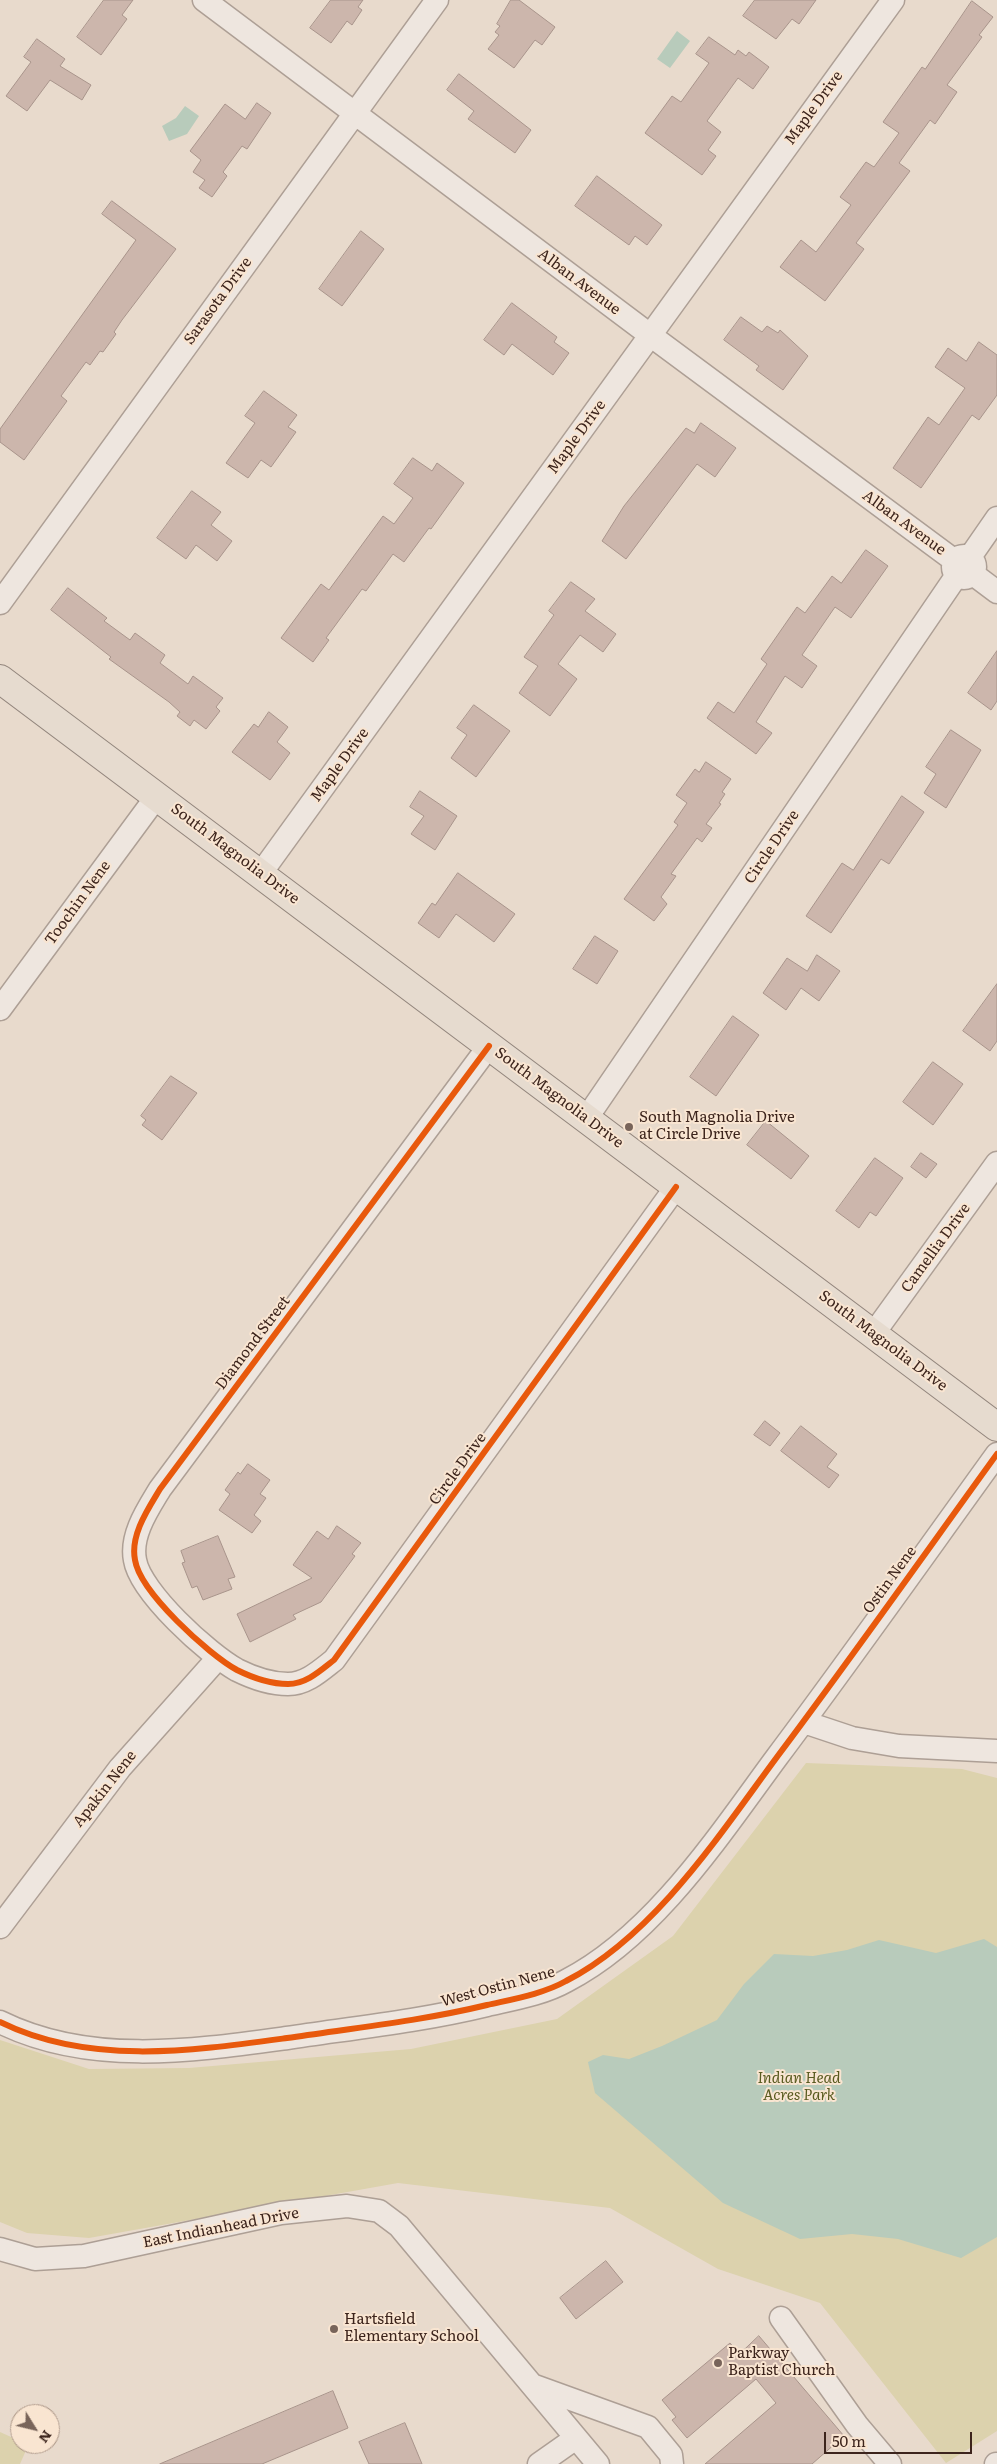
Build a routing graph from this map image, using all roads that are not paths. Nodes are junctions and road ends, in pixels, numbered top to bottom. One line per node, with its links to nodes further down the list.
1 (204, 0): 4 (street, Alban Avenue)
2 (436, 0): 4 (street, Sarasota Drive)
3 (892, 0): 5 (street, Maple Drive)
4 (354, 114): 5 (street, Alban Avenue); 9 (street, Sarasota Drive)
5 (650, 335): 7 (street, Alban Avenue); 12 (street, Maple Drive)
6 (997, 518): 7 (street, Circle Drive)
7 (964, 567): 8 (street, Alban Avenue); 15 (street, Circle Drive)
8 (997, 592)
9 (0, 603)
10 (0, 679): 11 (main road, South Magnolia Drive)
11 (157, 796): 12 (main road, South Magnolia Drive); 13 (street, Toochin Nene)
12 (261, 873): 14 (main road, South Magnolia Drive)
13 (0, 1009)
14 (489, 1046): 15 (main road, South Magnolia Drive); 21 (street, Diamond Street)
15 (586, 1118): 17 (main road, South Magnolia Drive)
16 (997, 1163): 18 (street, Camellia Drive)
17 (676, 1187): 18 (main road, South Magnolia Drive); 21 (street, Circle Drive)
18 (874, 1333): 19 (main road, South Magnolia Drive)
19 (997, 1427)
20 (997, 1454): 22 (street, Ostin Nene)
21 (218, 1658): 24 (street, Apakin Nene)
22 (804, 1722): 23 (street); 25 (street, West Ostin Nene)
23 (997, 1751)
24 (0, 1927)
25 (0, 2022)
26 (0, 2249): 28 (street, East Indianhead Drive)
27 (781, 2318): 33 (street)
28 (531, 2384): 29 (street, East Indianhead Drive); 32 (street)
29 (576, 2438): 30 (street); 31 (street, East Indianhead Drive)
30 (539, 2464)
31 (598, 2464)
32 (672, 2464)
33 (890, 2464)

